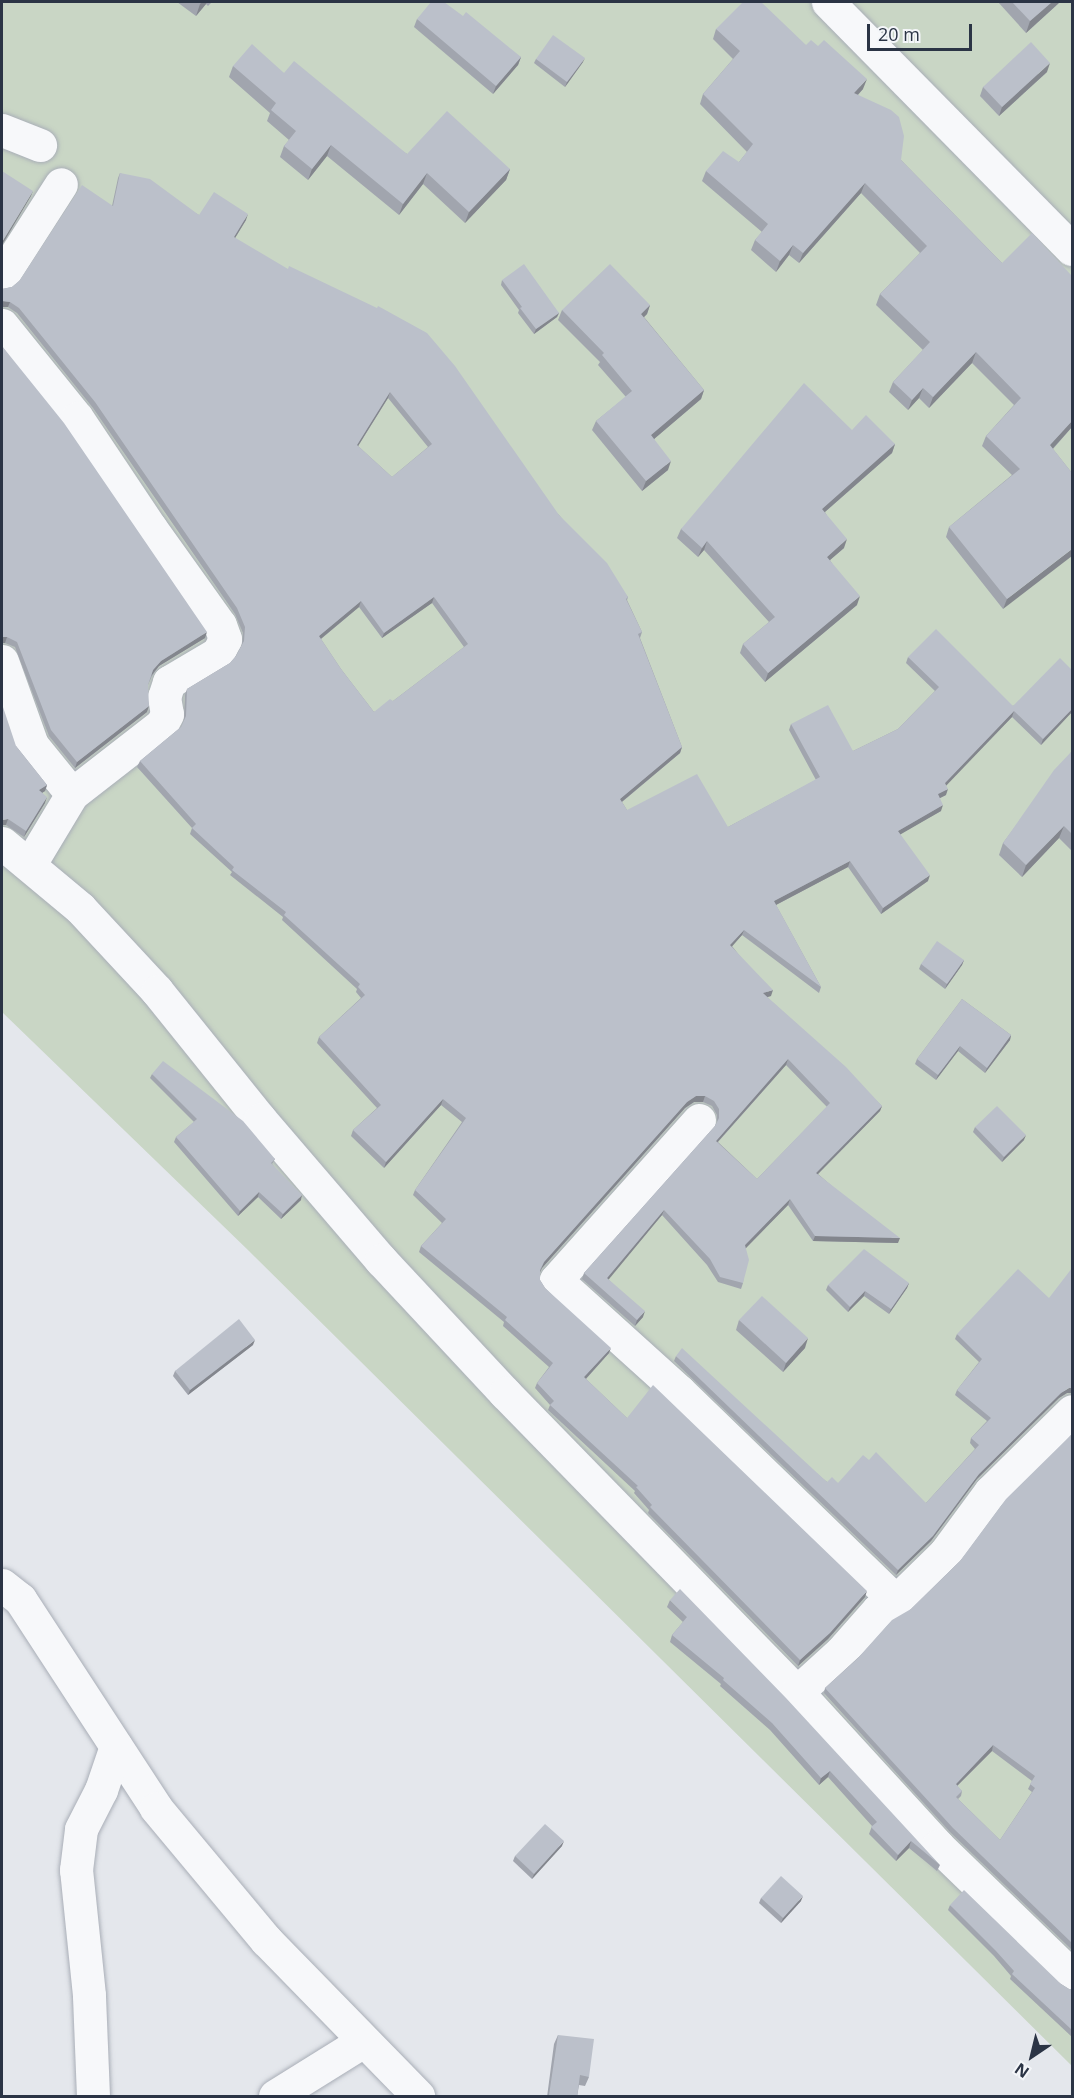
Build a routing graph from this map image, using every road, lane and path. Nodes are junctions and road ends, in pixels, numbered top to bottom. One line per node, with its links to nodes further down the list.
1 (828, 2): 5 (street)
2 (2, 130): 3 (street)
3 (40, 145)
4 (60, 184): 6 (street)
5 (1072, 249)
6 (2, 276)
7 (2, 325): 9 (street)
8 (2, 662): 9 (street)
9 (72, 794): 11 (street)
10 (2, 843): 11 (street)
11 (30, 864): 16 (street)
12 (699, 1120): 15 (street)
13 (1072, 1411): 15 (street)
14 (8, 1598): 17 (street)
15 (896, 1601): 16 (street)
16 (797, 1692): 18 (street)
17 (116, 1746): 20 (street); 22 (street)
18 (1072, 1976)
19 (357, 2045): 21 (street)
20 (93, 2097)
21 (275, 2097)
22 (418, 2097)

